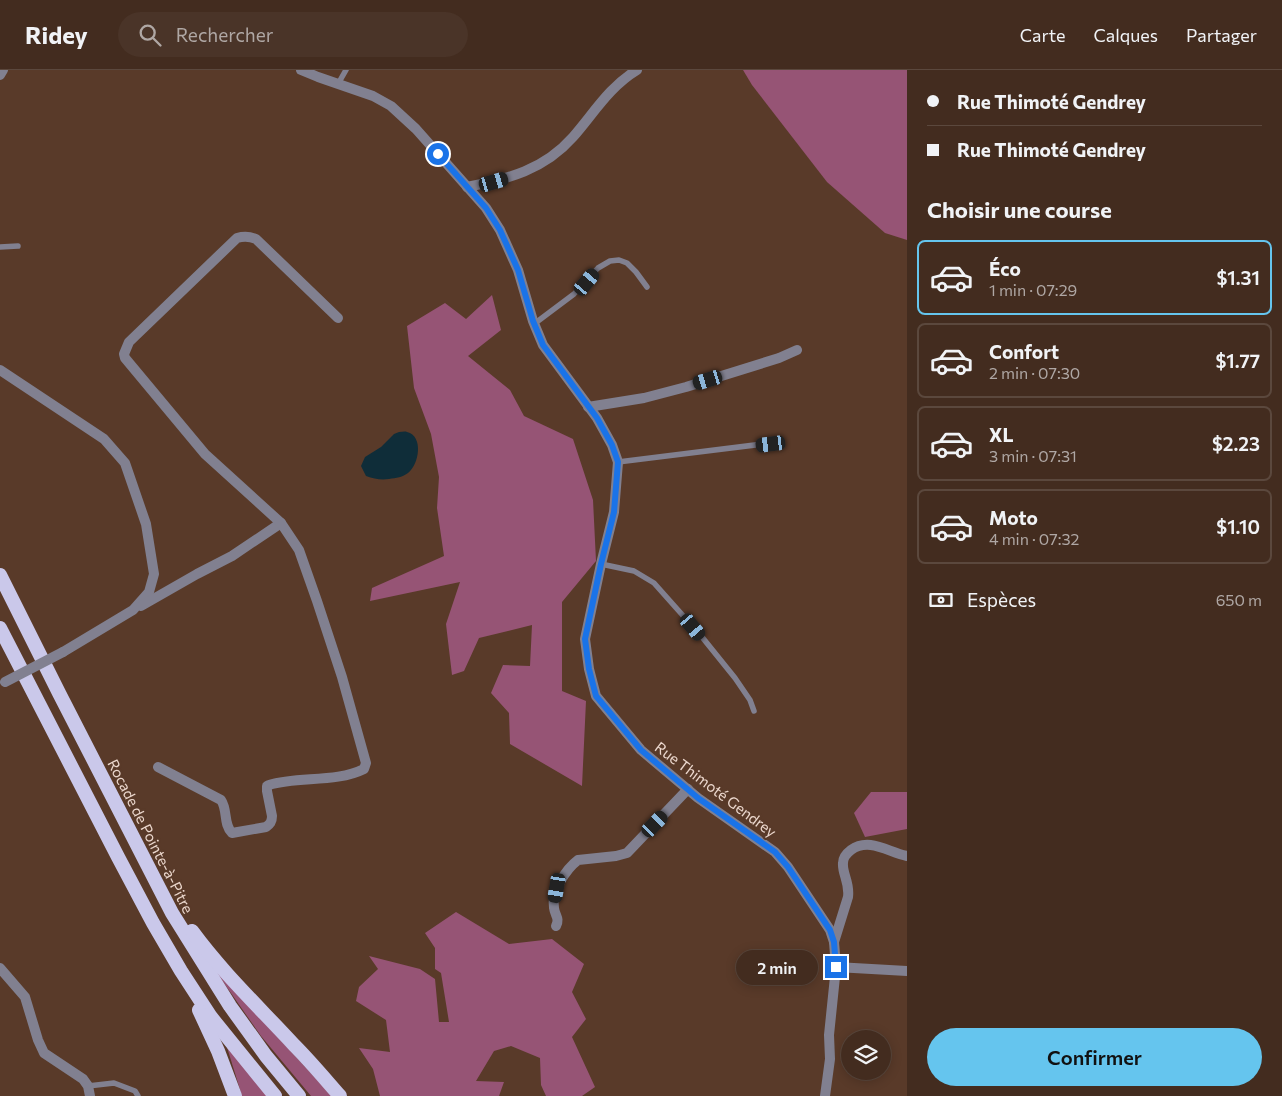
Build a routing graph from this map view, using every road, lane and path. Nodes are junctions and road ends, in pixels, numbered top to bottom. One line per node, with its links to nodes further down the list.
1 (3, 70): 5 (street)
2 (301, 70): 6 (street, Rue Thimoté Gendrey)
3 (346, 70): 6 (lane)
4 (637, 70): 7 (street)
5 (0, 75)
6 (338, 84): 7 (street, Rue Thimoté Gendrey)
7 (467, 188): 12 (street, Rue Thimoté Gendrey)
8 (18, 246): 9 (lane)
9 (0, 247)
10 (647, 287): 12 (lane)
11 (338, 318): 18 (street)
12 (534, 324): 15 (street, Rue Thimoté Gendrey)
13 (796, 350): 15 (street)
14 (0, 370): 21 (street)
15 (588, 407): 17 (street, Rue Thimoté Gendrey)
16 (771, 444): 17 (lane)
17 (618, 462): 19 (street, Rue Thimoté Gendrey)
18 (280, 523): 21 (street); 25 (street)
19 (601, 564): 24 (lane); 26 (street, Rue Thimoté Gendrey)
20 (0, 574): 27 (highway, Rocade de Pointe-à-Pitre)
21 (133, 610): 23 (street, bridge)
22 (0, 628): 33 (highway)
23 (1, 683)
24 (754, 711)
25 (158, 768)
26 (688, 790): 29 (street); 30 (street, Rue Thimoté Gendrey)
27 (138, 846): 39 (highway, Rocade de Pointe-à-Pitre); 40 (highway)
28 (907, 856): 30 (street)
29 (556, 926)
30 (834, 942): 31 (street, Rue Thimoté Gendrey)
31 (836, 967): 34 (street); 41 (street, Rue Thimoté Gendrey)
32 (0, 968): 35 (street)
33 (181, 971): 37 (highway); 38 (highway)
34 (907, 971)
35 (89, 1091): 36 (lane)
36 (138, 1096)
37 (235, 1096)
38 (275, 1096)
39 (299, 1096)
40 (340, 1096)
41 (825, 1096)

